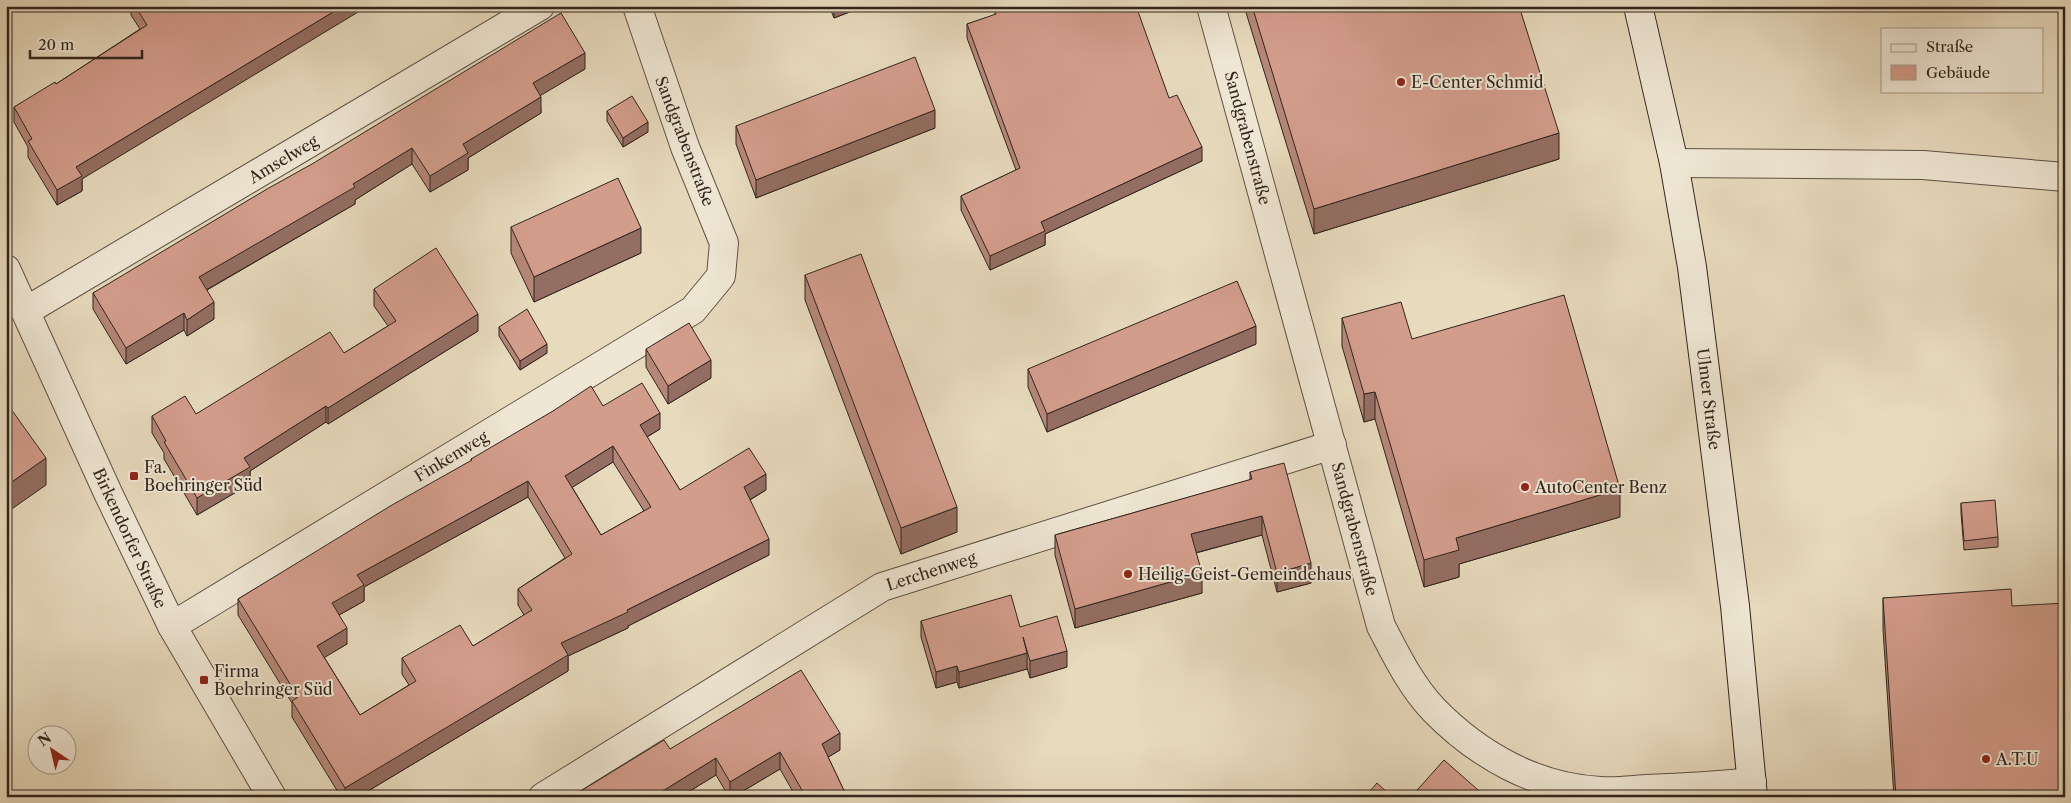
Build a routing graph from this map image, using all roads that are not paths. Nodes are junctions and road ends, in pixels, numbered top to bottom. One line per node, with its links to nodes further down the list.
1 (540, 6): 9 (street, Amselweg)
2 (637, 6): 8 (street, Sandgrabenstraße)
3 (1211, 6): 10 (street, Sandgrabenstraße)
4 (1638, 6): 5 (street, Ulmer Straße)
5 (1674, 163): 6 (street); 12 (street, Ulmer Straße)
6 (2065, 177)
7 (6, 269): 9 (street, Birkendorfer Straße)
8 (721, 276): 11 (street, Finkenweg)
9 (26, 311): 11 (street, Birkendorfer Straße)
10 (1332, 444): 12 (street, Sandgrabenstraße); 14 (street, Lerchenweg)
11 (172, 626): 13 (street, Birkendorfer Straße)
12 (1753, 789)
13 (272, 797)
14 (543, 797)

